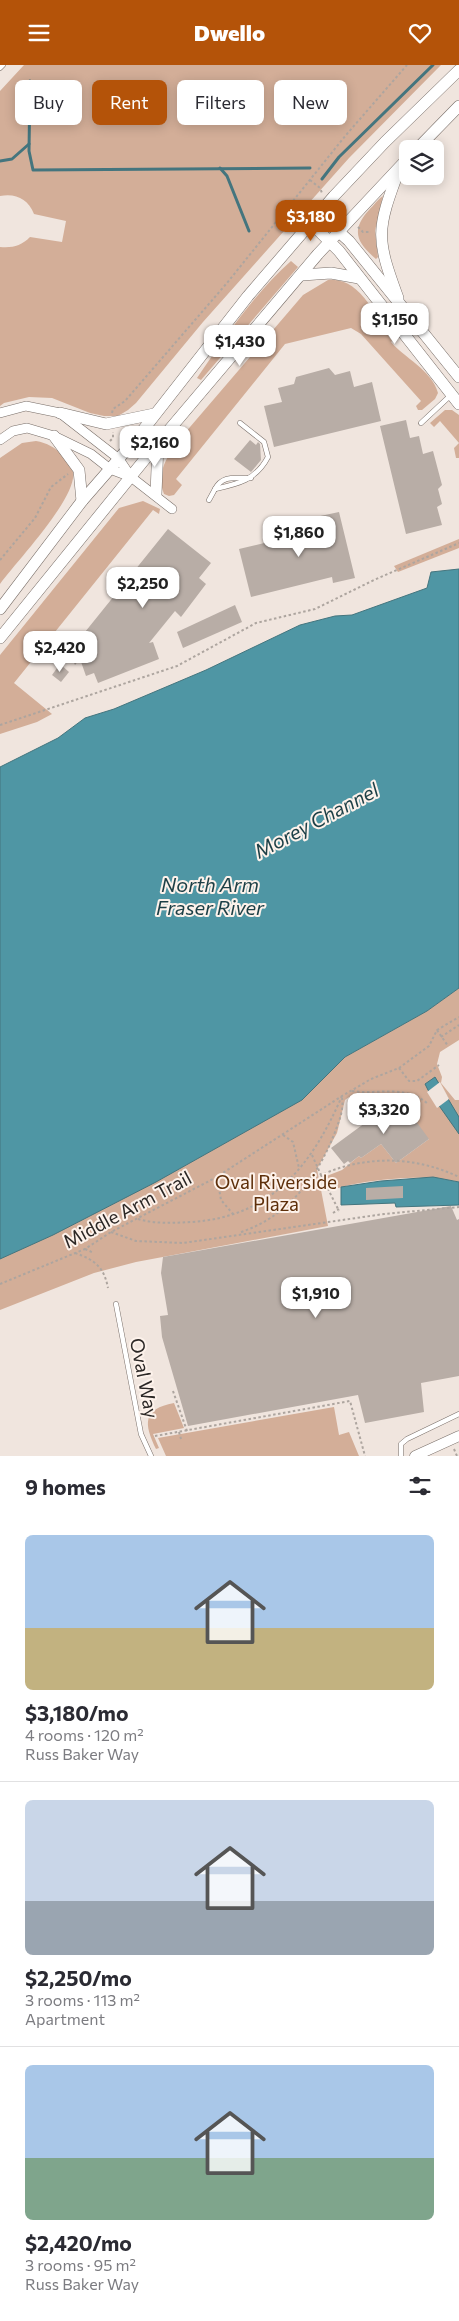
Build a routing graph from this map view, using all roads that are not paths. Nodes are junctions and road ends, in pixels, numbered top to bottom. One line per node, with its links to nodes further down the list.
1 (3, 65): 2 (lane)
2 (0, 68)
3 (459, 70): 8 (main road)
4 (459, 106): 5 (main road)
5 (426, 140)
6 (399, 167): 10 (main road)
7 (399, 174): 14 (main road)
8 (319, 214): 9 (main road); 10 (main road)
9 (311, 223): 11 (main road); 20 (main road)
10 (339, 232): 11 (main road); 14 (main road)
11 (330, 241): 12 (main road); 13 (main road)
12 (302, 275): 13 (main road); 25 (main road)
13 (359, 278): 16 (main road)
14 (402, 307): 15 (main road)
15 (459, 377)
16 (451, 395): 17 (main road); 22 (lane)
17 (459, 404)
18 (0, 413): 19 (street)
19 (60, 413): 20 (main road); 26 (street)
20 (154, 414): 26 (main road)
21 (240, 423): 30 (lane)
22 (421, 423)
23 (54, 436): 24 (street); 27 (street); 31 (main road)
24 (0, 440)
25 (158, 443): 28 (main road); 29 (main road)
26 (119, 459): 27 (main road); 28 (street)
27 (110, 469): 28 (street); 31 (main road)
28 (131, 477): 29 (street); 34 (main road)
29 (156, 494): 32 (street)
30 (209, 500)
31 (82, 501): 33 (main road)
32 (172, 509)
33 (0, 609)
34 (0, 639)
35 (116, 1303): 38 (lane, Oval Way)
36 (459, 1414): 39 (lane)
37 (459, 1436): 40 (street)
38 (151, 1456)
39 (401, 1456)
40 (415, 1456)

